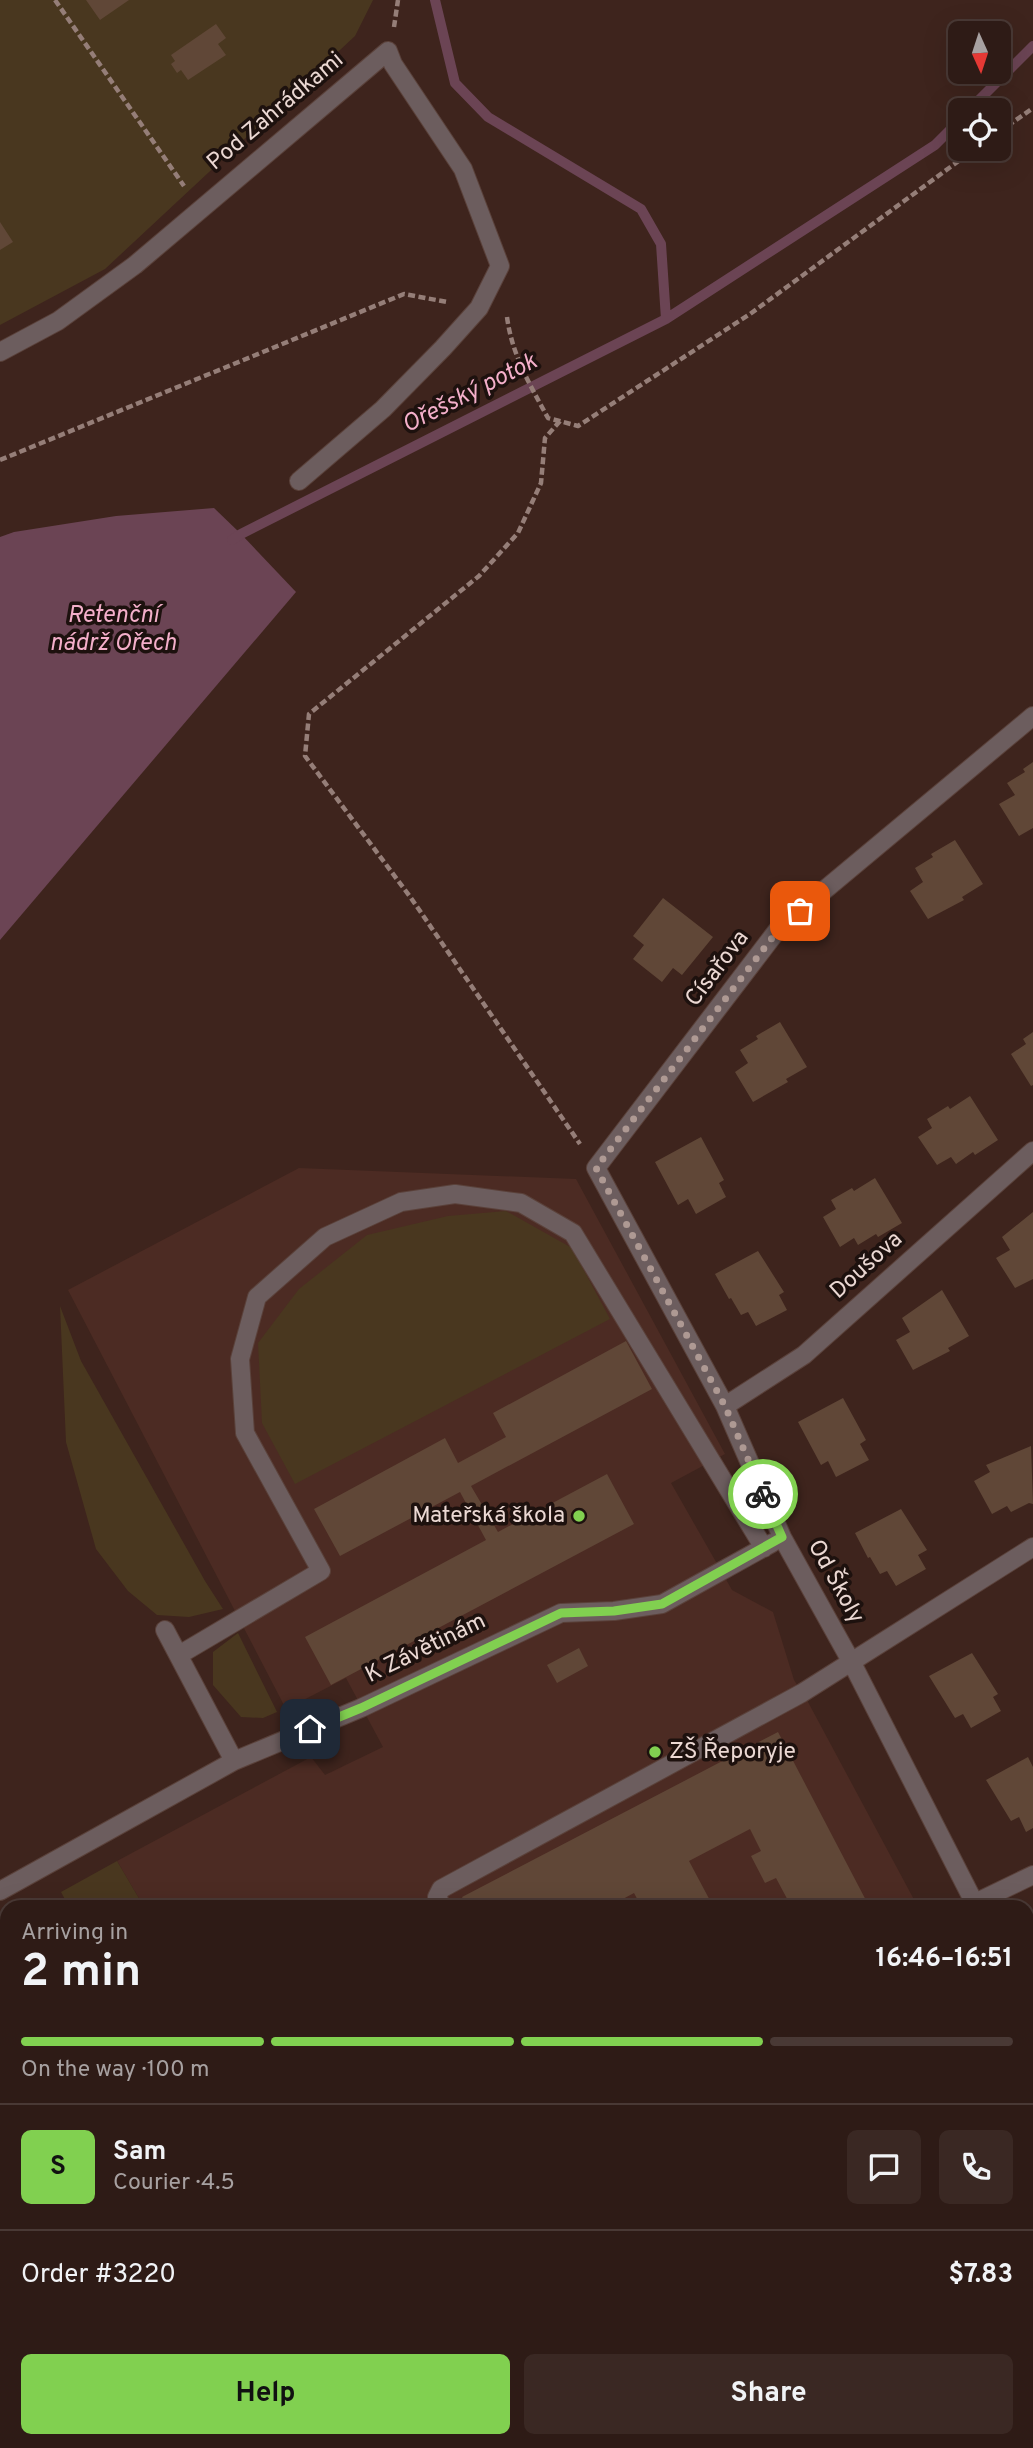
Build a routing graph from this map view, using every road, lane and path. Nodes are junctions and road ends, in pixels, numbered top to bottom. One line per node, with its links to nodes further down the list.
1 (55, 0): 5 (path)
2 (1033, 108): 3 (path)
3 (1011, 124)
4 (959, 161): 9 (path)
5 (200, 208): 6 (street, Pod Zahrádkami); 7 (street, Pod Zahrádkami)
6 (479, 308): 10 (path); 11 (street)
7 (0, 352)
8 (519, 364): 9 (path)
9 (560, 421): 14 (path)
10 (0, 460)
11 (299, 481)
12 (1033, 716): 14 (street, Císařova)
13 (1033, 1151): 15 (street, Doušova)
14 (596, 1168): 15 (street, Od Školy)
15 (725, 1406): 16 (street, Od Školy)
16 (782, 1537): 18 (street); 21 (street, Od Školy)
17 (1033, 1547): 21 (street)
18 (764, 1548): 20 (street); 22 (street, K Závětinám)
19 (165, 1630): 20 (street)
20 (179, 1655): 22 (street)
21 (852, 1663): 25 (street); 26 (street, Od Školy)
22 (234, 1761): 24 (street, K Závětinám)
23 (1033, 1875): 27 (street)
24 (0, 1891)
25 (439, 1900)
26 (973, 1900)
27 (986, 1900)

